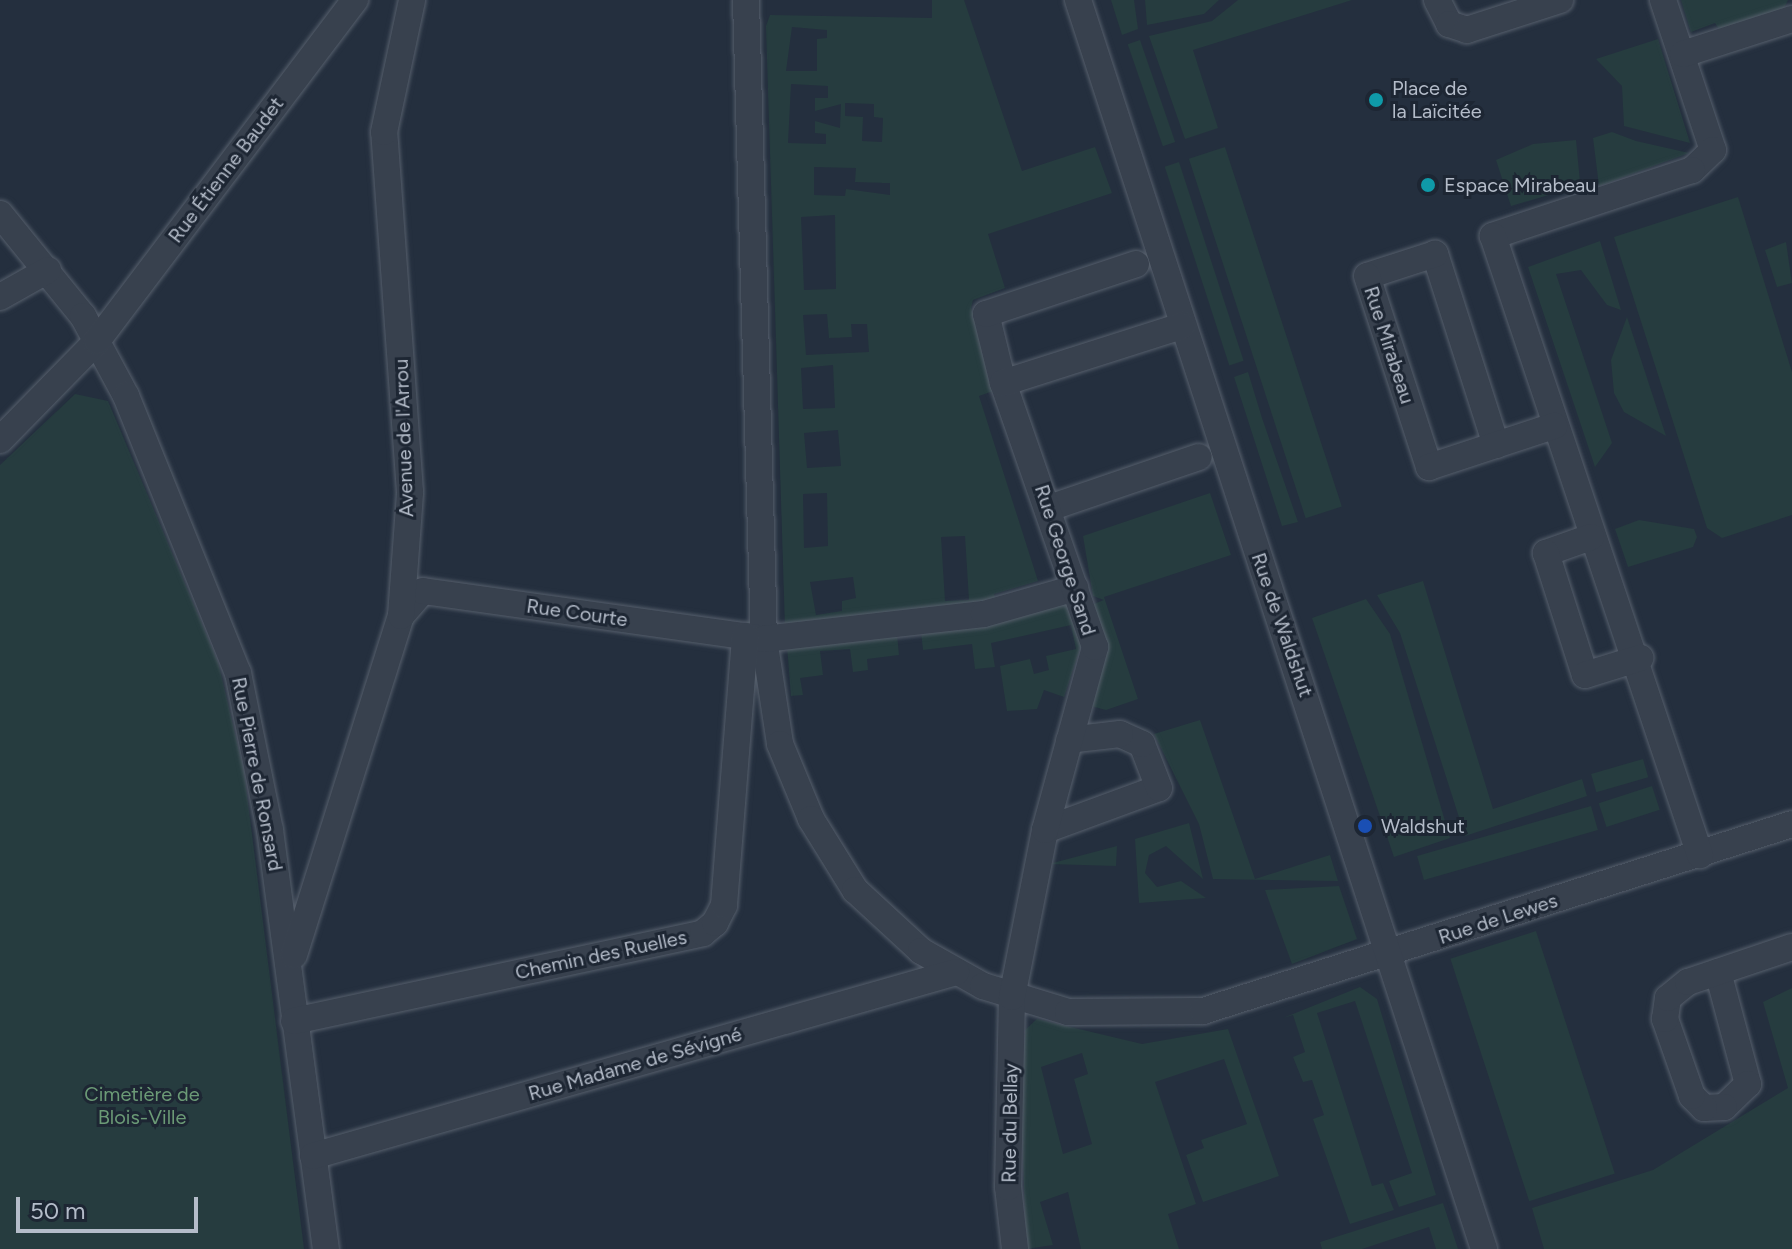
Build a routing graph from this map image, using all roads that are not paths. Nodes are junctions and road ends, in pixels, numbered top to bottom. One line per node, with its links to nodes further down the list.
1 (355, 0): 15 (street, Rue Étienne Baudet)
2 (412, 0): 24 (street, Avenue de l'Arrou)
3 (746, 0): 25 (street)
4 (1078, 0): 14 (street, Rue de Waldshut)
5 (1437, 0): 6 (street)
6 (1560, 0)
7 (1663, 0): 9 (street)
8 (1792, 19): 9 (street)
9 (1683, 54): 17 (street)
10 (0, 214): 12 (street, Rue Pierre de Ronsard)
11 (1136, 264): 16 (street, Rue George Sand)
12 (48, 270): 13 (street); 15 (street, Rue Pierre de Ronsard)
13 (0, 297)
14 (1182, 326): 16 (street); 34 (street, Rue de Waldshut)
15 (97, 341): 18 (street, Rue Étienne Baudet); 32 (street, Rue Pierre de Ronsard)
16 (1003, 383): 21 (street, Rue George Sand)
17 (1554, 426): 19 (street, Rue Mirabeau); 22 (street)
18 (0, 440)
19 (1496, 445): 19 (street, Rue Mirabeau)
20 (1199, 457): 21 (street)
21 (1049, 508): 23 (street, Rue George Sand)
22 (1591, 537): 26 (street); 26 (street)
23 (1075, 588): 25 (street); 27 (street, Rue George Sand)
24 (401, 616): 25 (street, Rue Courte); 31 (street, Avenue de l'Arrou)
25 (754, 638): 35 (street, Rue de Lewes); 39 (street, Chemin des Ruelles)
26 (1640, 658): 30 (street)
27 (1069, 740): 29 (street, Rue George Sand); 29 (street)
28 (1792, 824): 30 (street, Rue de Lewes)
29 (1045, 830): 38 (street, Rue George Sand)
30 (1700, 855): 34 (street, Rue de Lewes)
31 (318, 865): 32 (street); 37 (street, Avenue de l'Arrou)
32 (276, 869): 37 (street, Rue Pierre de Ronsard)
33 (1792, 947): 36 (street)
34 (1388, 954): 38 (street, Rue de Lewes); 43 (street, Rue de Waldshut)
35 (956, 972): 38 (street, Rue de Lewes); 40 (street, Rue Madame de Sévigné)
36 (1718, 972): 36 (street)
37 (289, 982): 39 (street, Rue Pierre de Ronsard)
38 (1012, 997): 42 (street, Rue du Bellay)
39 (294, 1021): 40 (street, Rue Pierre de Ronsard)
40 (313, 1156): 41 (street, Rue Pierre de Ronsard)
41 (326, 1249)
42 (1015, 1249)
43 (1484, 1249)

